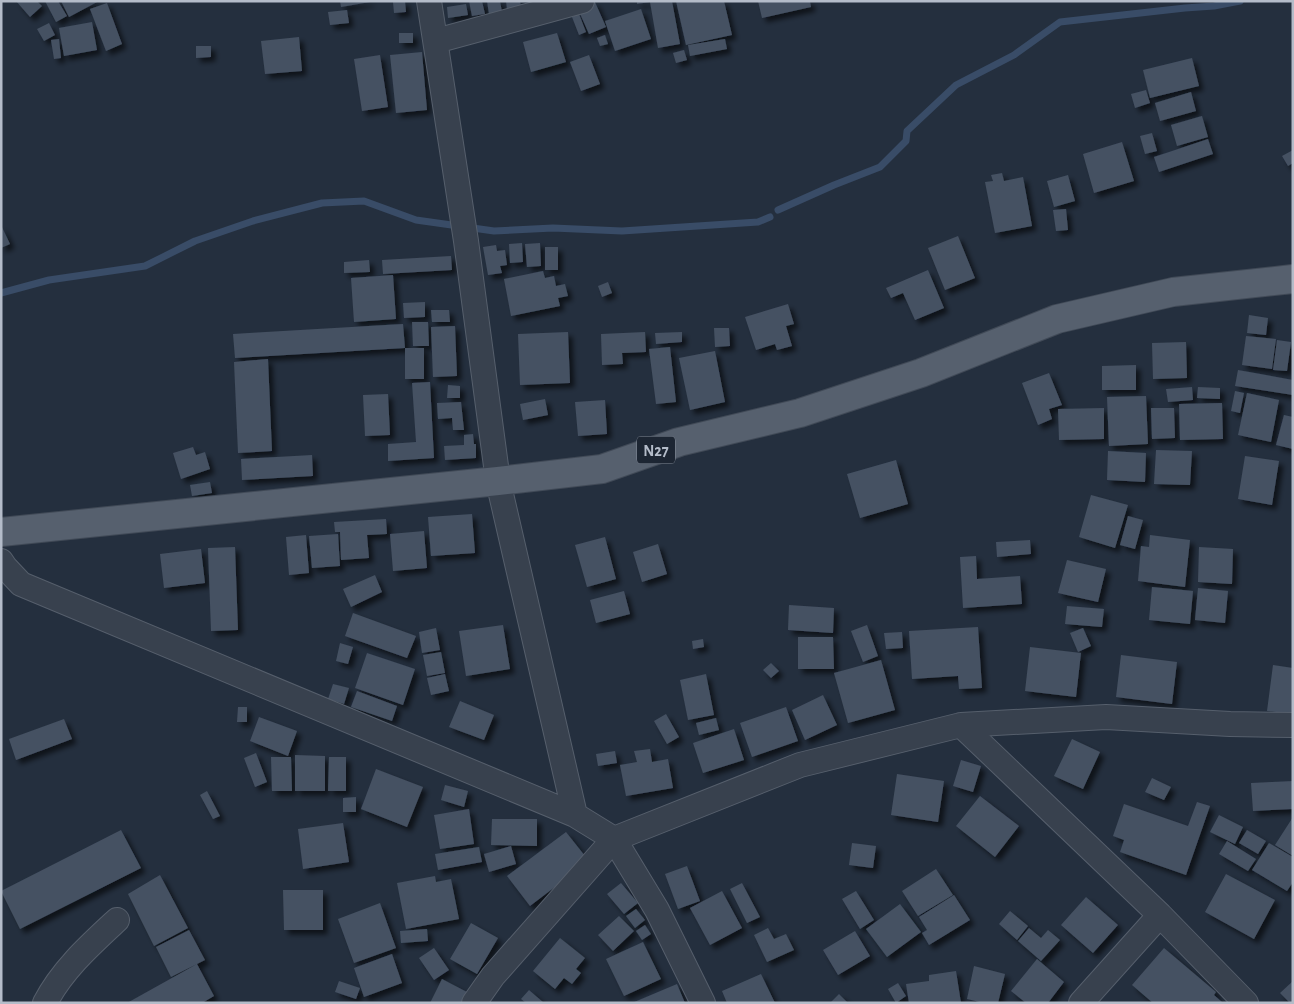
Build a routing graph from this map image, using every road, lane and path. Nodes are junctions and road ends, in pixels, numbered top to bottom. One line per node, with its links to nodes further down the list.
1 (429, 1): 3 (street)
2 (582, 1): 3 (street)
3 (436, 41): 5 (street)
4 (1293, 279): 5 (main road, N27)
5 (498, 481): 6 (main road, N27); 10 (street)
6 (1, 532)
7 (1, 561): 10 (street)
8 (961, 725): 9 (street); 11 (street); 12 (street)
9 (1293, 725)
10 (575, 815): 11 (street)
11 (614, 840): 15 (street); 16 (street)
12 (1160, 914): 17 (street); 18 (street)
13 (117, 920): 14 (street)
14 (45, 1003)
15 (474, 1003)
16 (703, 1003)
17 (1081, 1003)
18 (1246, 1003)

